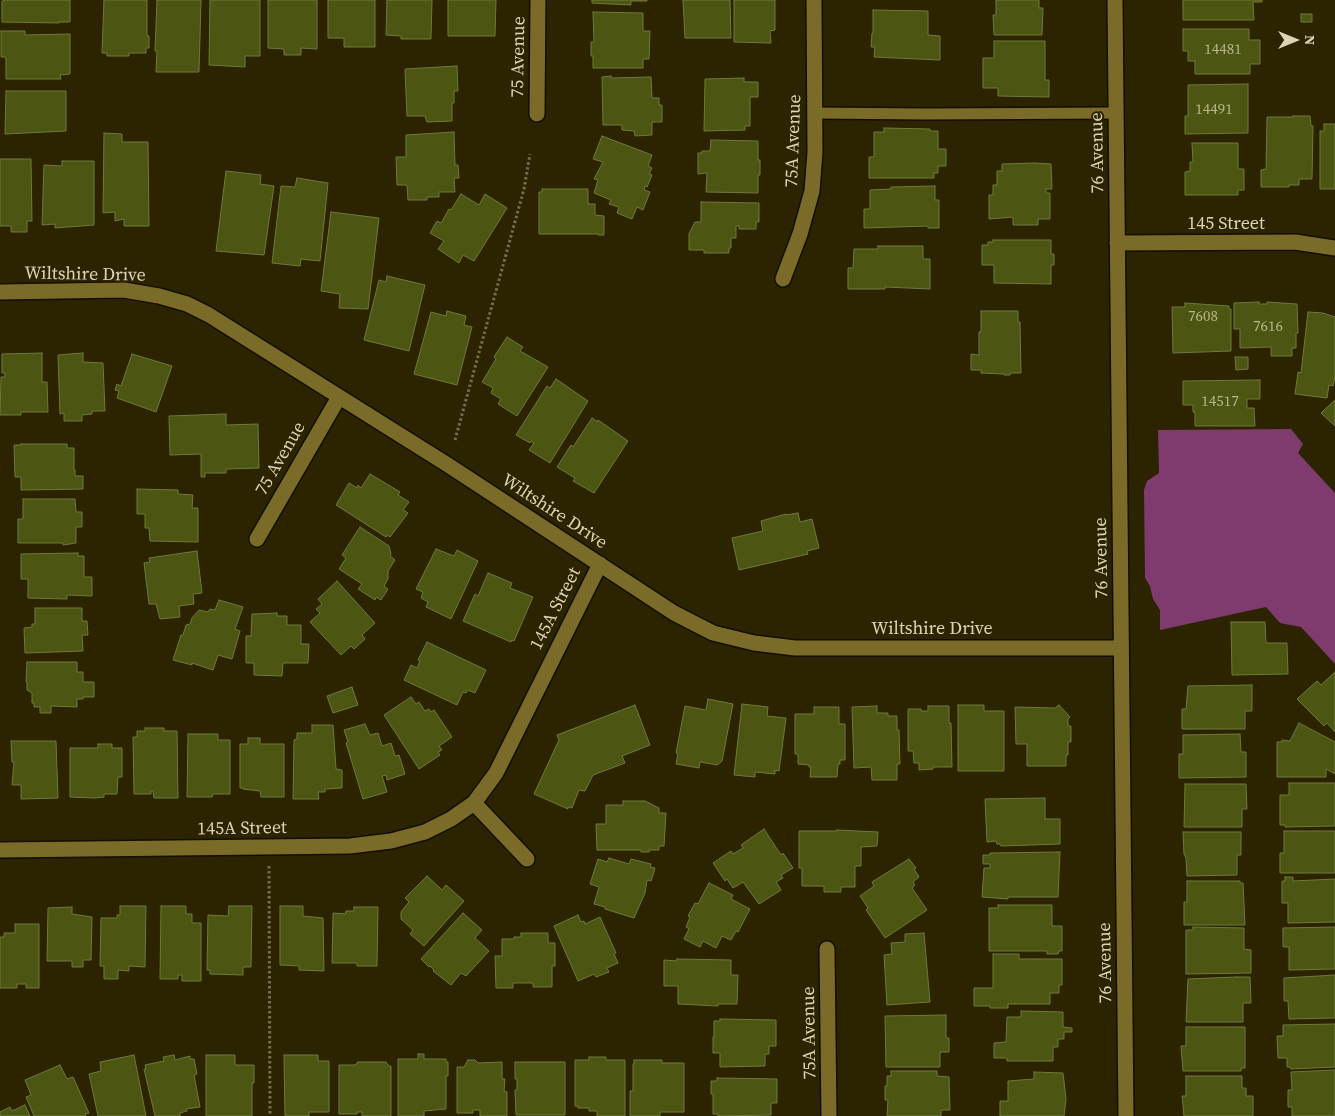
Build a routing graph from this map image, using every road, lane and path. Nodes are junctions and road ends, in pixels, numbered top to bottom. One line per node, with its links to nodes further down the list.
1 (538, 0): 6 (street, 75 Avenue)
2 (814, 0): 4 (street, 75A Avenue)
3 (1115, 0): 5 (street, 76 Avenue)
4 (815, 113): 5 (lane); 10 (street, 75A Avenue)
5 (1116, 113): 8 (street, 76 Avenue)
6 (537, 114)
7 (530, 154): 13 (path)
8 (1117, 243): 9 (street, 145 Street); 16 (street, 76 Avenue)
9 (1335, 248)
10 (783, 279)
11 (0, 292): 12 (street, Wiltshire Drive)
12 (338, 397): 14 (street, 75 Avenue); 15 (street, Wiltshire Drive)
13 (455, 440)
14 (257, 539)
15 (600, 564): 16 (street, Wiltshire Drive); 17 (street, 145A Street)
16 (1121, 648): 24 (street, 76 Avenue)
17 (474, 803): 18 (street, 145A Street); 20 (street)
18 (269, 848): 19 (street, 145A Street); 22 (path)
19 (0, 850)
20 (527, 858)
21 (827, 949): 23 (street, 75A Avenue)
22 (270, 1116)
23 (829, 1116)
24 (1126, 1116)

